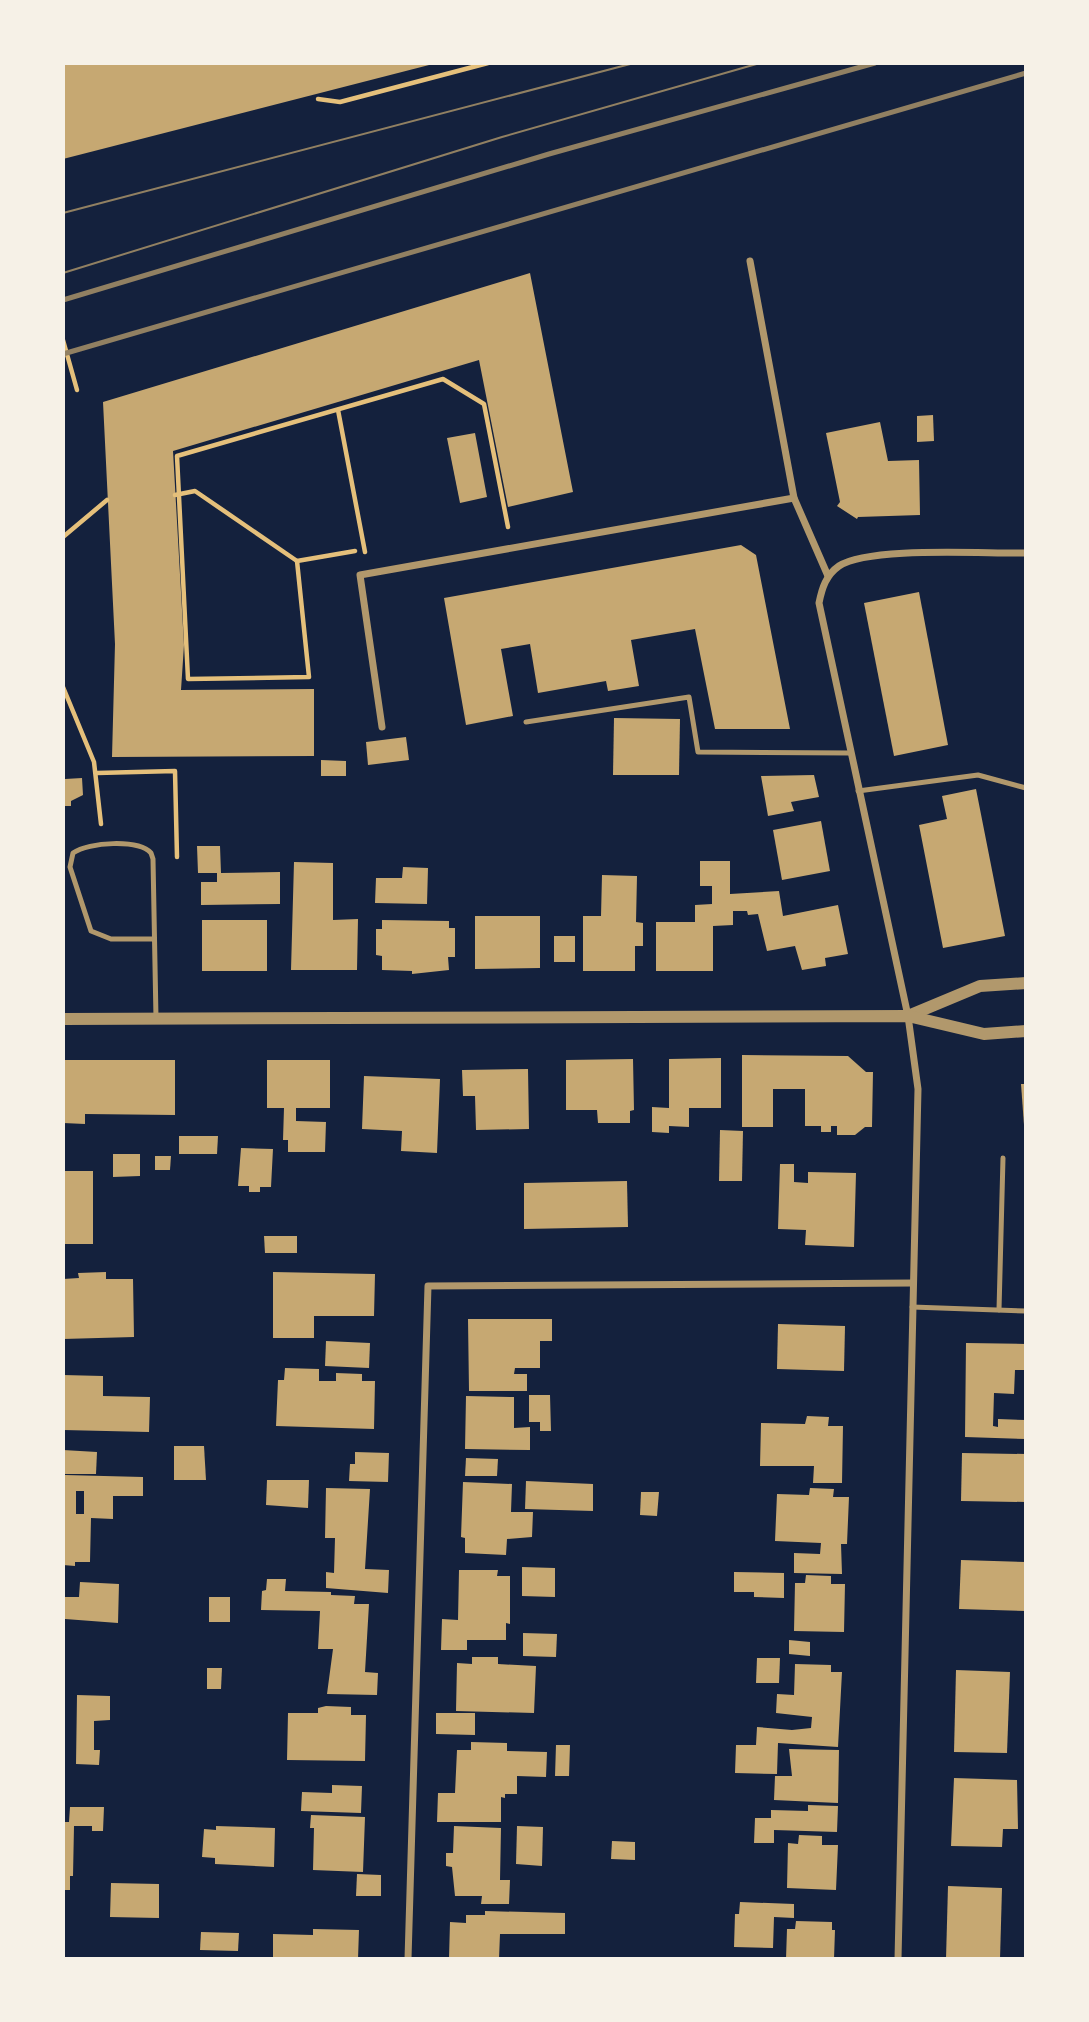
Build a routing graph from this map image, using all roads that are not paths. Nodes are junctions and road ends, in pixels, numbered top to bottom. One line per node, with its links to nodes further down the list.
1 (750, 261): 2 (street)
2 (794, 498): 4 (street); 6 (street)
3 (1026, 553): 4 (street)
4 (828, 576): 7 (street)
5 (526, 722): 7 (lane)
6 (382, 727)
7 (851, 753): 9 (street)
8 (1026, 788): 9 (lane)
9 (858, 791): 12 (street)
10 (154, 939): 10 (lane); 13 (lane)
11 (1026, 983): 12 (street)
12 (908, 1016): 13 (street); 15 (street); 17 (street)
13 (156, 1018): 14 (street)
14 (63, 1019)
15 (1026, 1031)
16 (1003, 1158): 19 (lane)
17 (913, 1283): 18 (street); 21 (street)
18 (912, 1307): 19 (lane); 22 (street)
19 (999, 1310): 20 (lane)
20 (1026, 1311)
21 (408, 1959)
22 (898, 1959)

